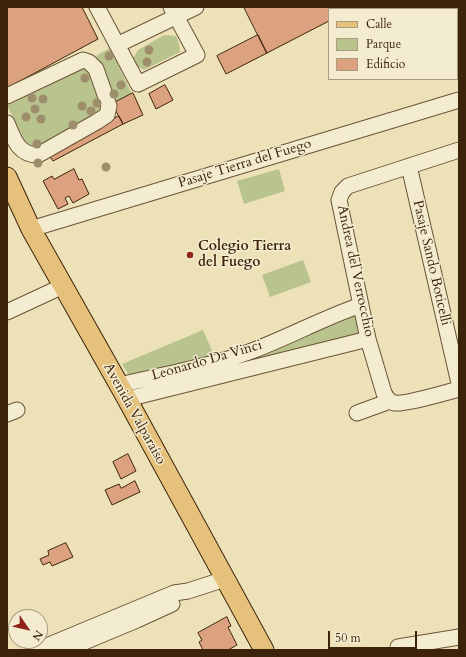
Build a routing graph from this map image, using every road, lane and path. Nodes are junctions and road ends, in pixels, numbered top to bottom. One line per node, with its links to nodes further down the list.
1 (97, 7): 4 (street)
2 (196, 7): 3 (street)
3 (174, 12): 4 (street); 4 (street)
4 (117, 45)
5 (7, 96): 7 (street)
6 (459, 100): 11 (street, Pasaje Tierra del Fuego)
7 (7, 123)
8 (459, 150): 9 (street, Andrea del Verrocchio)
9 (409, 166): 13 (street, Andrea del Verrocchio); 16 (street, Pasaje Sando Boticelli)
10 (7, 177): 11 (main road, Avenida Valparaíso)
11 (31, 229): 12 (main road, Avenida Valparaíso)
12 (63, 286): 14 (street); 18 (main road, Avenida Valparaíso)
13 (361, 305): 15 (street, Andrea del Verrocchio); 18 (street, Leonardo Da Vinci)
14 (7, 312)
15 (368, 339): 18 (street, Leonardo Da Vinci); 19 (street, Andrea del Verrocchio)
16 (459, 383)
17 (459, 388): 19 (street)
18 (123, 392): 21 (main road, Avenida Valparaíso)
19 (390, 401): 20 (street)
20 (357, 414)
21 (225, 579): 23 (street); 26 (main road, Avenida Valparaíso)
22 (459, 637): 24 (street)
23 (69, 645): 25 (street)
24 (398, 647)
25 (37, 650)
26 (264, 650)

